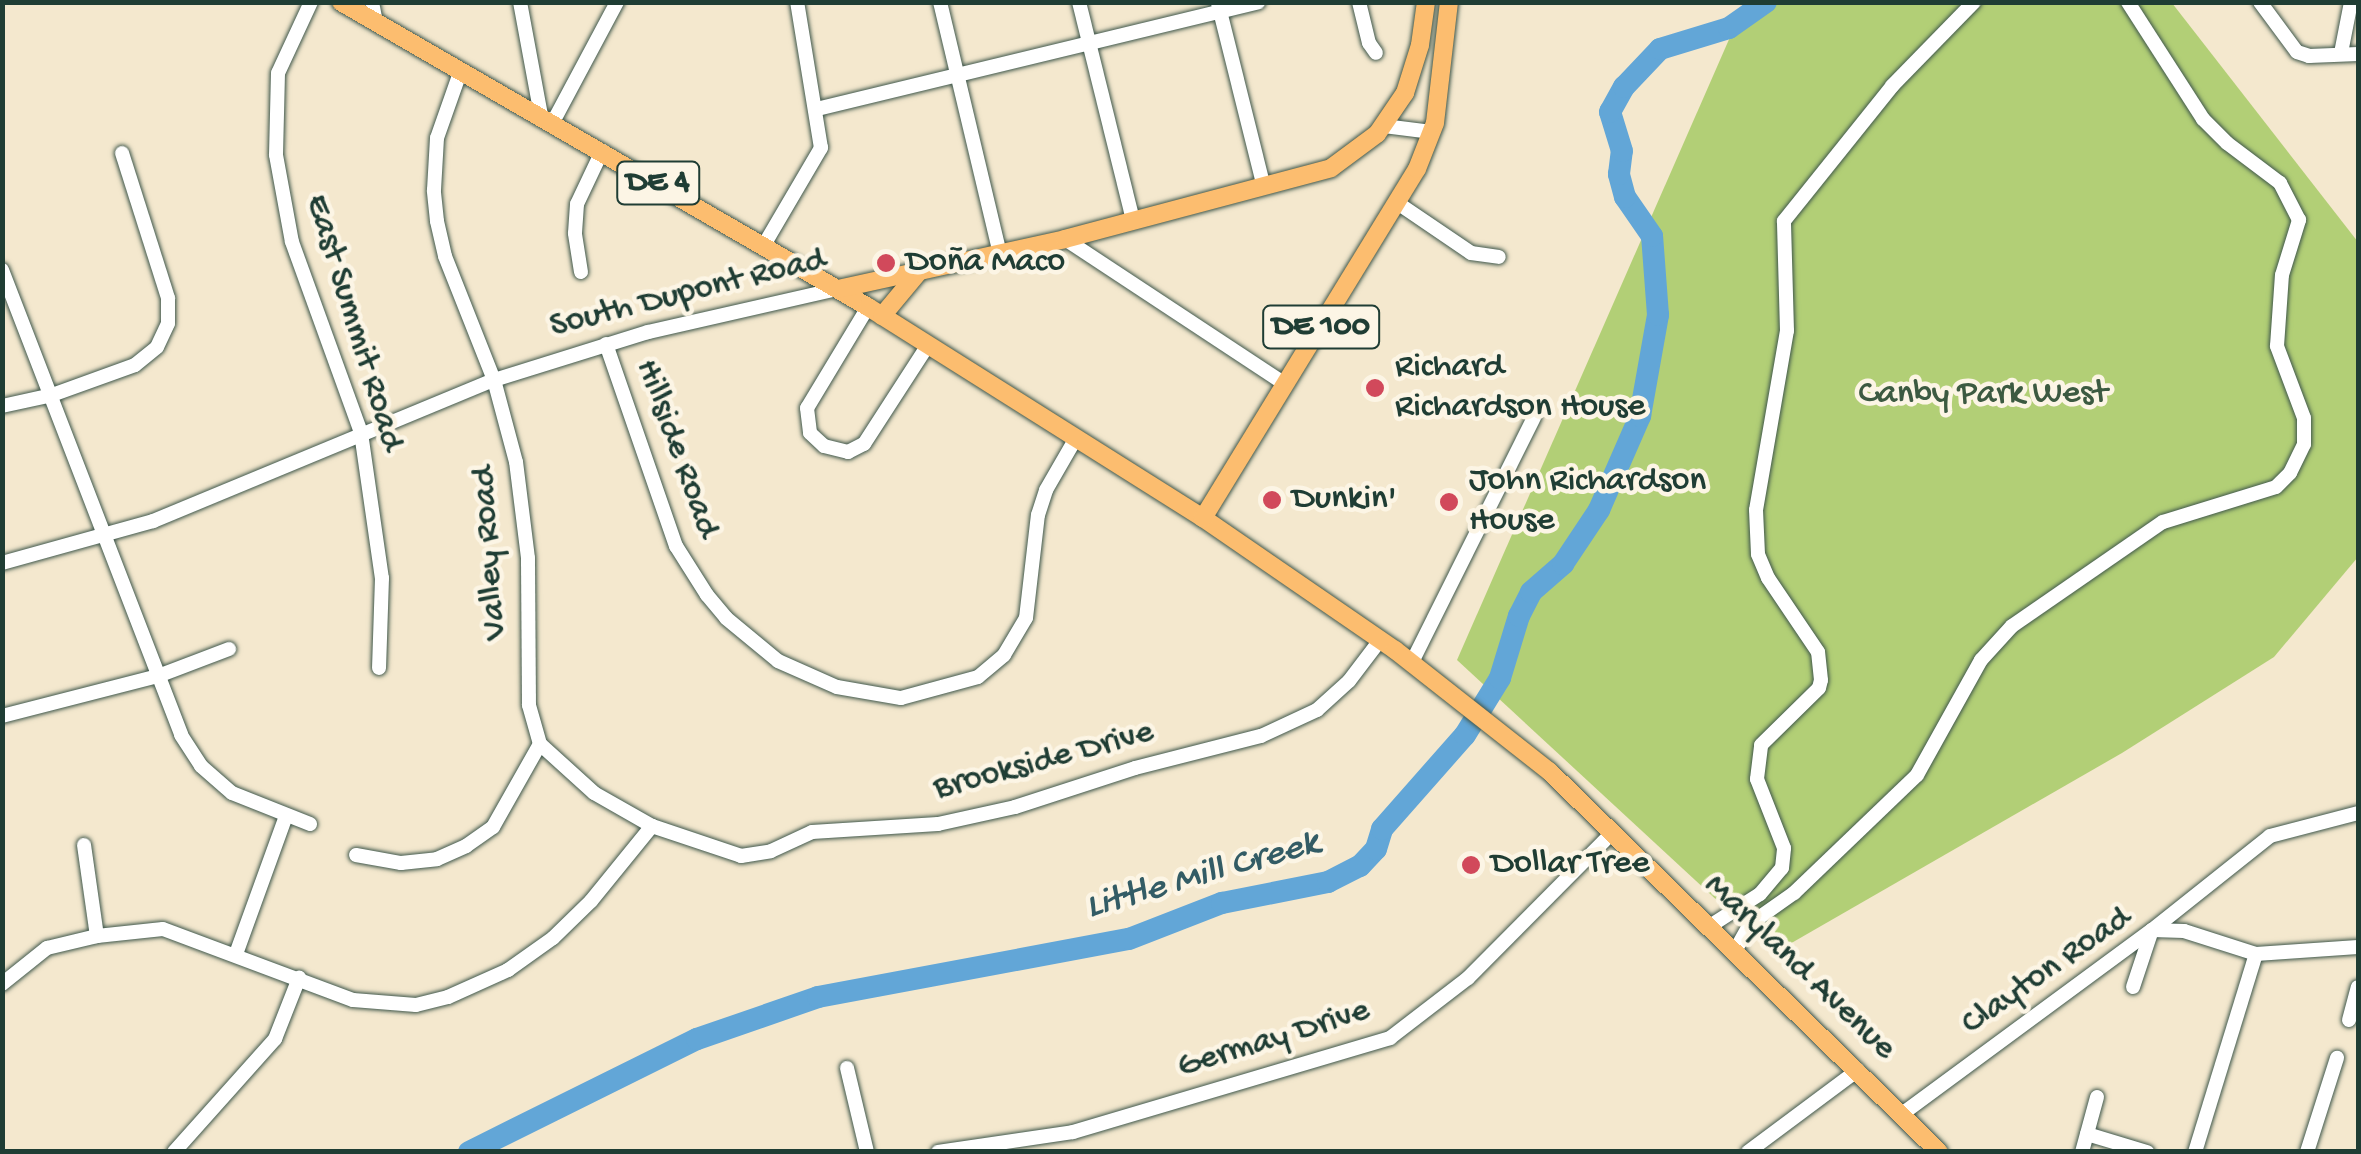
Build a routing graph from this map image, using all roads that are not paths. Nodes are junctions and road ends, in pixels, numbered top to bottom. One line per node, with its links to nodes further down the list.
1 (311, 2): 50 (street, East Summit Road)
2 (341, 2): 18 (main road, DE 4)
3 (372, 2): 18 (street)
4 (520, 2): 26 (street)
5 (617, 2): 26 (street)
6 (797, 2): 25 (street)
7 (940, 2): 24 (street)
8 (1079, 2): 19 (street)
9 (1258, 2): 17 (street)
10 (1359, 2): 20 (street)
11 (1426, 2): 27 (main road, South Dupont Road)
12 (1450, 2): 28 (main road, DE 100)
13 (1974, 2): 69 (street)
14 (2128, 2): 73 (street)
15 (2260, 2): 21 (street)
16 (2350, 2): 21 (street)
17 (1219, 7): 19 (street); 31 (street)
18 (376, 22): 23 (main road, DE 4)
19 (1089, 43): 24 (street); 33 (street)
20 (1376, 53)
21 (2341, 53): 22 (street)
22 (2358, 54)
23 (461, 70): 26 (main road, DE 4); 45 (street, Valley Road)
24 (958, 75): 25 (street); 36 (street)
25 (817, 109): 35 (street)
26 (547, 119): 29 (main road, DE 4)
27 (1384, 126): 28 (street); 31 (main road, South Dupont Road)
28 (1432, 132): 32 (main road, DE 100)
29 (602, 151): 35 (main road, DE 4); 40 (street)
30 (122, 152): 47 (street)
31 (1264, 187): 33 (main road, South Dupont Road)
32 (1399, 204): 37 (street); 46 (main road, DE 100)
33 (1133, 221): 34 (main road, South Dupont Road)
34 (1065, 239): 36 (main road, South Dupont Road); 46 (street)
35 (764, 245): 41 (main road, DE 4)
36 (1000, 254): 39 (main road, South Dupont Road)
37 (1500, 258)
38 (2, 270): 47 (street)
39 (921, 271): 41 (main road, South Dupont Road); 42 (main road)
40 (580, 272)
41 (838, 289): 42 (main road, DE 4); 43 (street, South Dupont Road)
42 (875, 312): 44 (main road, DE 4); 44 (street)
43 (606, 344): 45 (street, South Dupont Road); 51 (street, Hillside Road)
44 (928, 345): 51 (main road, DE 4)
45 (494, 380): 50 (street, South Dupont Road); 61 (street, Valley Road)
46 (1285, 384): 52 (main road, DE 100)
47 (52, 395): 48 (street); 53 (street)
48 (2, 406)
49 (1534, 417): 57 (street)
50 (361, 433): 53 (street, South Dupont Road); 58 (street, East Summit Road)
51 (1076, 438): 52 (main road, DE 4)
52 (1202, 518): 55 (main road, DE 4)
53 (106, 536): 54 (street, South Dupont Road); 59 (street)
54 (2, 563)
55 (1381, 639): 57 (main road, DE 4); 65 (street, Brookside Drive)
56 (229, 649): 59 (street)
57 (1412, 662): 66 (main road, DE 4)
58 (379, 668)
59 (158, 676): 60 (street); 63 (street)
60 (2, 716)
61 (540, 744): 65 (street, Brookside Drive); 68 (street)
62 (2358, 813): 70 (street)
63 (286, 816): 64 (street); 74 (street)
64 (310, 824)
65 (652, 826): 76 (street)
66 (1613, 832): 69 (main road, Maryland Avenue / DE 4); 89 (street, Germay Drive)
67 (84, 845): 71 (street)
68 (356, 854)
69 (1710, 926): 73 (main road, Maryland Avenue / DE 4)
70 (2152, 930): 75 (street, Clayton Road); 78 (street); 85 (street, Clayton Road)
71 (97, 936): 74 (street); 77 (street)
72 (2358, 947): 75 (street, Clayton Road)
73 (1735, 951): 83 (main road, Maryland Avenue / DE 4)
74 (236, 954): 76 (street)
75 (2256, 954): 94 (street)
76 (299, 978): 87 (street)
77 (3, 981)
78 (2133, 987)
79 (2358, 987): 80 (street)
80 (2349, 1020)
81 (2337, 1058): 95 (street)
82 (847, 1068): 88 (street)
83 (1858, 1070): 85 (main road, Maryland Avenue / DE 4); 90 (street)
84 (2097, 1097): 86 (street)
85 (1902, 1114): 91 (main road, Maryland Avenue / DE 4)
86 (2087, 1134): 92 (street); 93 (street)
87 (174, 1152)
88 (867, 1152)
89 (938, 1152)
90 (1748, 1152)
91 (1939, 1152)
92 (2082, 1152)
93 (2147, 1152)
94 (2195, 1152)
95 (2307, 1152)

